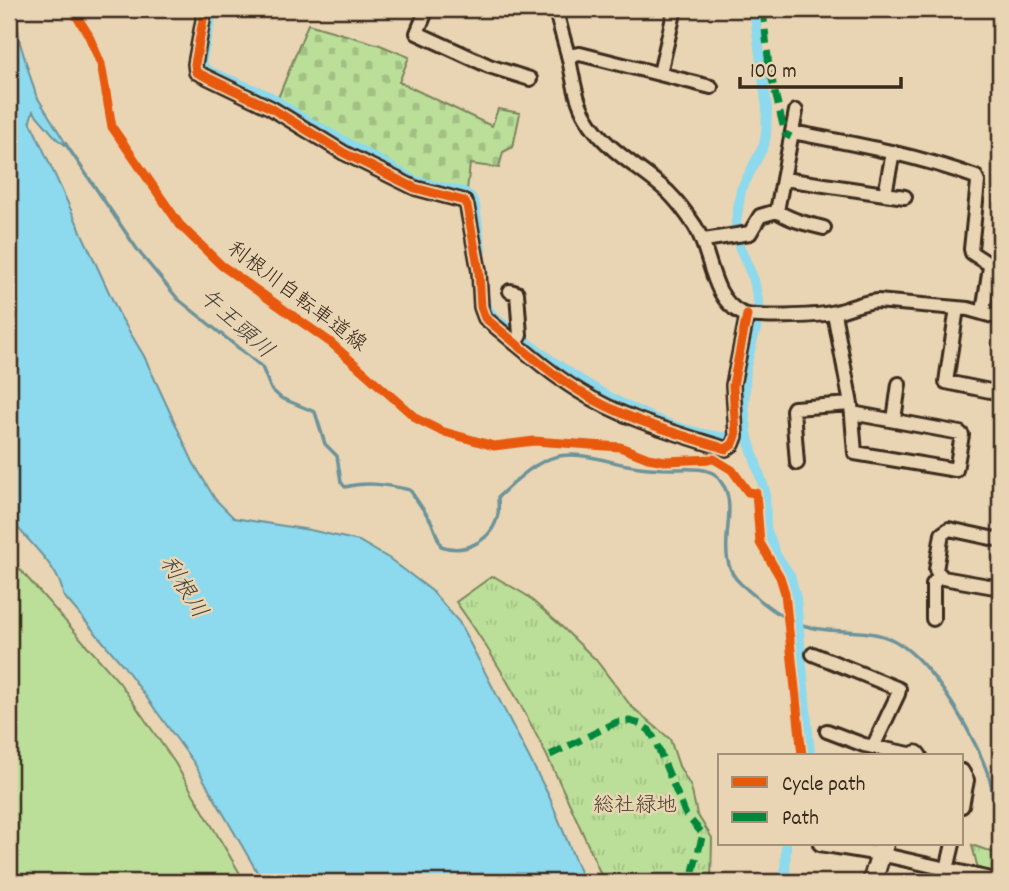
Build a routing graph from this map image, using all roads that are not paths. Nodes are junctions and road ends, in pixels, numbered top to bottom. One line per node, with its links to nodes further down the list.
1 (205, 9): 24 (street)
2 (427, 9): 7 (street)
3 (556, 9): 5 (street)
4 (675, 9): 6 (street)
5 (568, 56): 6 (street); 17 (street)
6 (660, 73): 8 (street)
7 (530, 79)
8 (711, 87)
9 (796, 111): 10 (street)
10 (792, 132): 11 (street); 12 (street)
11 (893, 152): 13 (street); 20 (street)
12 (784, 179): 13 (street); 15 (street)
13 (885, 194): 14 (street)
14 (905, 197)
15 (777, 211): 16 (street); 17 (street)
16 (824, 228)
17 (704, 240): 22 (street)
18 (510, 291): 24 (street)
19 (957, 308): 20 (street); 21 (street); 26 (street)
20 (984, 312): 23 (street)
21 (834, 313): 22 (street); 27 (street)
22 (749, 315): 24 (street)
23 (1000, 318)
24 (516, 344)
25 (899, 384): 28 (street)
26 (1000, 393)
27 (852, 409): 28 (street); 28 (street); 29 (street)
28 (894, 420)
29 (797, 463)
30 (1000, 540): 31 (street)
31 (940, 575): 32 (street); 33 (street)
32 (1000, 588)
33 (933, 619)
34 (813, 654): 36 (street)
35 (827, 731): 36 (street)
36 (873, 747): 37 (street)
37 (907, 754)
38 (964, 774): 39 (street)
39 (964, 798)
40 (845, 846): 42 (street)
41 (952, 846): 43 (street)
42 (882, 849): 43 (street); 45 (street)
43 (945, 876): 44 (street)
44 (1000, 881)
45 (872, 882)

